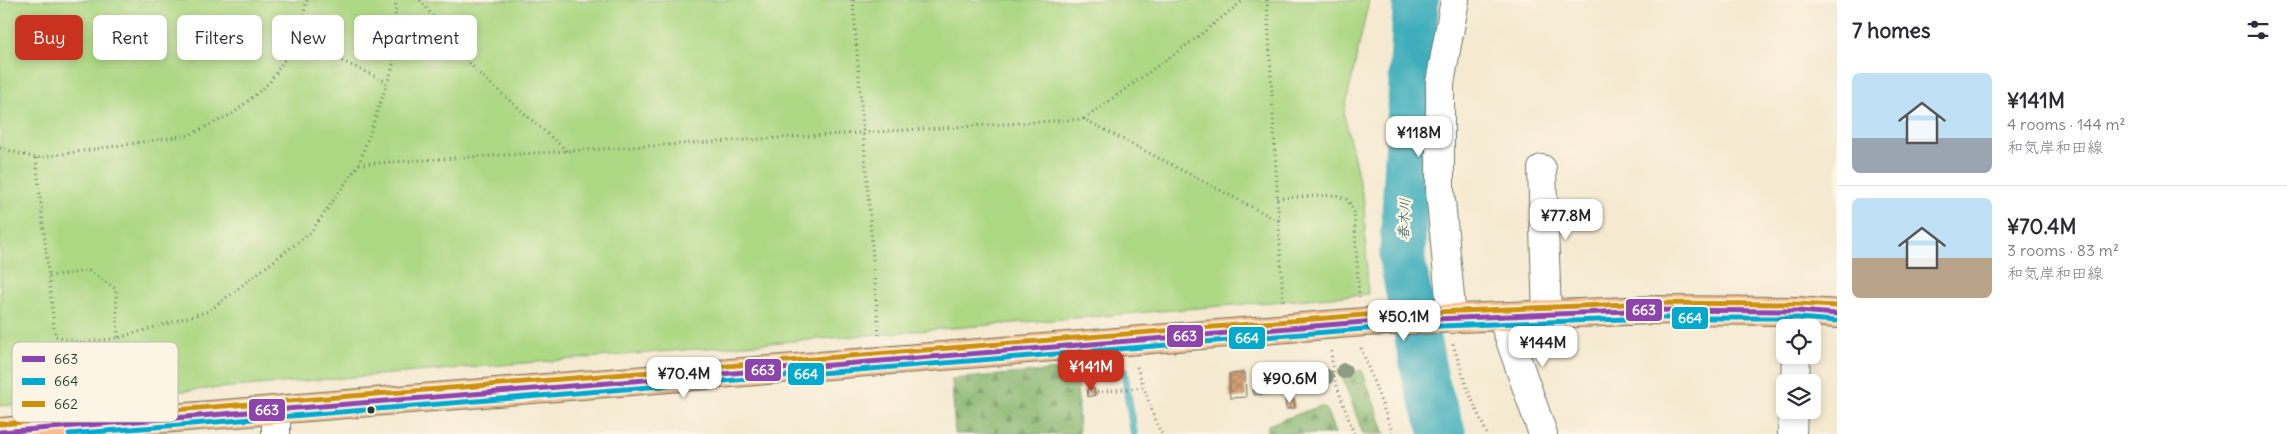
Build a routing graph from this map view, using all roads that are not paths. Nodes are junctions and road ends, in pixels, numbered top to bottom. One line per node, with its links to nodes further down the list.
1 (1455, 0): 6 (street)
2 (1542, 170): 4 (street)
3 (1837, 314): 7 (main road)
4 (1547, 315): 5 (main road); 7 (main road)
5 (1502, 317): 6 (main road); 11 (street)
6 (1447, 319): 9 (main road)
7 (1798, 319)
8 (1793, 419): 12 (street)
9 (276, 422): 10 (main road)
10 (0, 432)
11 (1544, 434)
12 (1792, 434)

